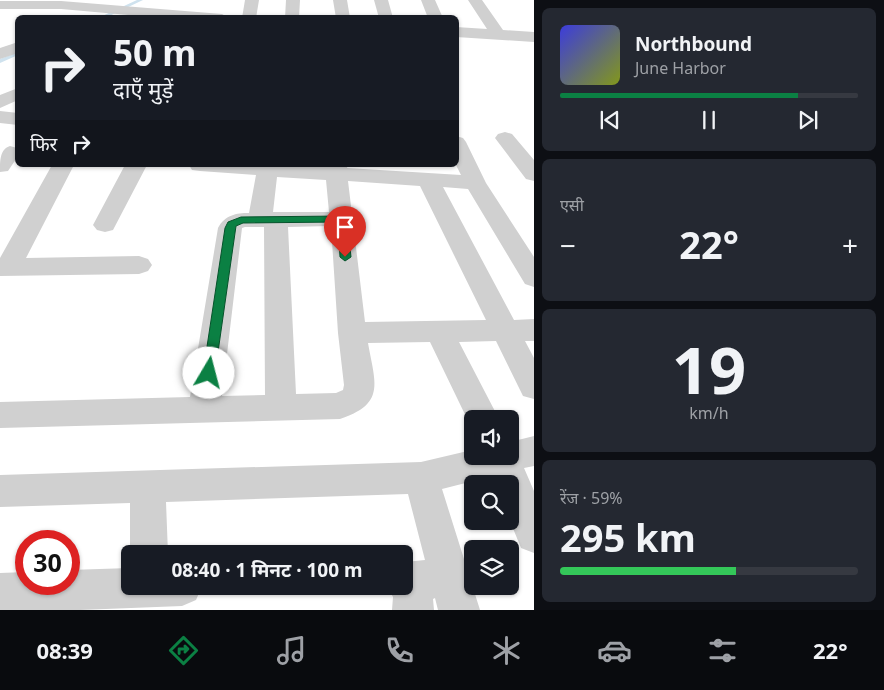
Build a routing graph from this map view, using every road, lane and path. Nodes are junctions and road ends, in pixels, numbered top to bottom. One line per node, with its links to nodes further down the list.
1 (202, 0): 13 (street)
2 (252, 0): 14 (street)
3 (293, 0): 15 (street)
4 (340, 0): 16 (street)
5 (382, 0): 17 (street)
6 (428, 0): 18 (street)
7 (475, 0): 20 (street)
8 (71, 3): 9 (street); 10 (street)
9 (0, 5)
10 (117, 7): 11 (street); 12 (street)
11 (94, 15)
12 (164, 15)
13 (207, 15)
14 (250, 15)
15 (292, 15)
16 (342, 15)
17 (385, 15)
18 (435, 15)
19 (459, 32): 20 (street)
20 (498, 35): 21 (street)
21 (534, 37)
22 (15, 40): 23 (street)
23 (0, 54)
24 (15, 94): 25 (street)
25 (0, 102)
26 (0, 117): 27 (street)
27 (15, 119)
28 (505, 138): 36 (street)
29 (459, 148): 37 (street)
30 (62, 167): 42 (street)
31 (135, 167): 40 (street)
32 (245, 167): 33 (street)
33 (267, 168): 34 (street); 38 (street)
34 (336, 170): 35 (street); 39 (street)
35 (411, 174): 37 (street); 45 (street)
36 (534, 174)
37 (475, 183): 43 (street)
38 (268, 219): 39 (street); 49 (street); 50 (street)
39 (342, 219): 46 (street)
40 (105, 225)
41 (140, 265): 42 (street)
42 (4, 267)
43 (534, 278)
44 (534, 330): 45 (street)
45 (505, 332): 47 (street); 48 (street)
46 (352, 333): 47 (street); 49 (street)
47 (440, 333): 51 (street)
48 (534, 387)
49 (281, 407): 50 (street)
50 (204, 409): 52 (street)
51 (478, 410)
52 (0, 415)
53 (475, 465): 55 (street)
54 (515, 465): 58 (street)
55 (421, 478): 56 (street); 62 (street)
56 (148, 486): 57 (street); 59 (street)
57 (0, 491)
58 (534, 535)
59 (149, 545)
60 (121, 588): 61 (street)
61 (0, 592)
62 (428, 592)

